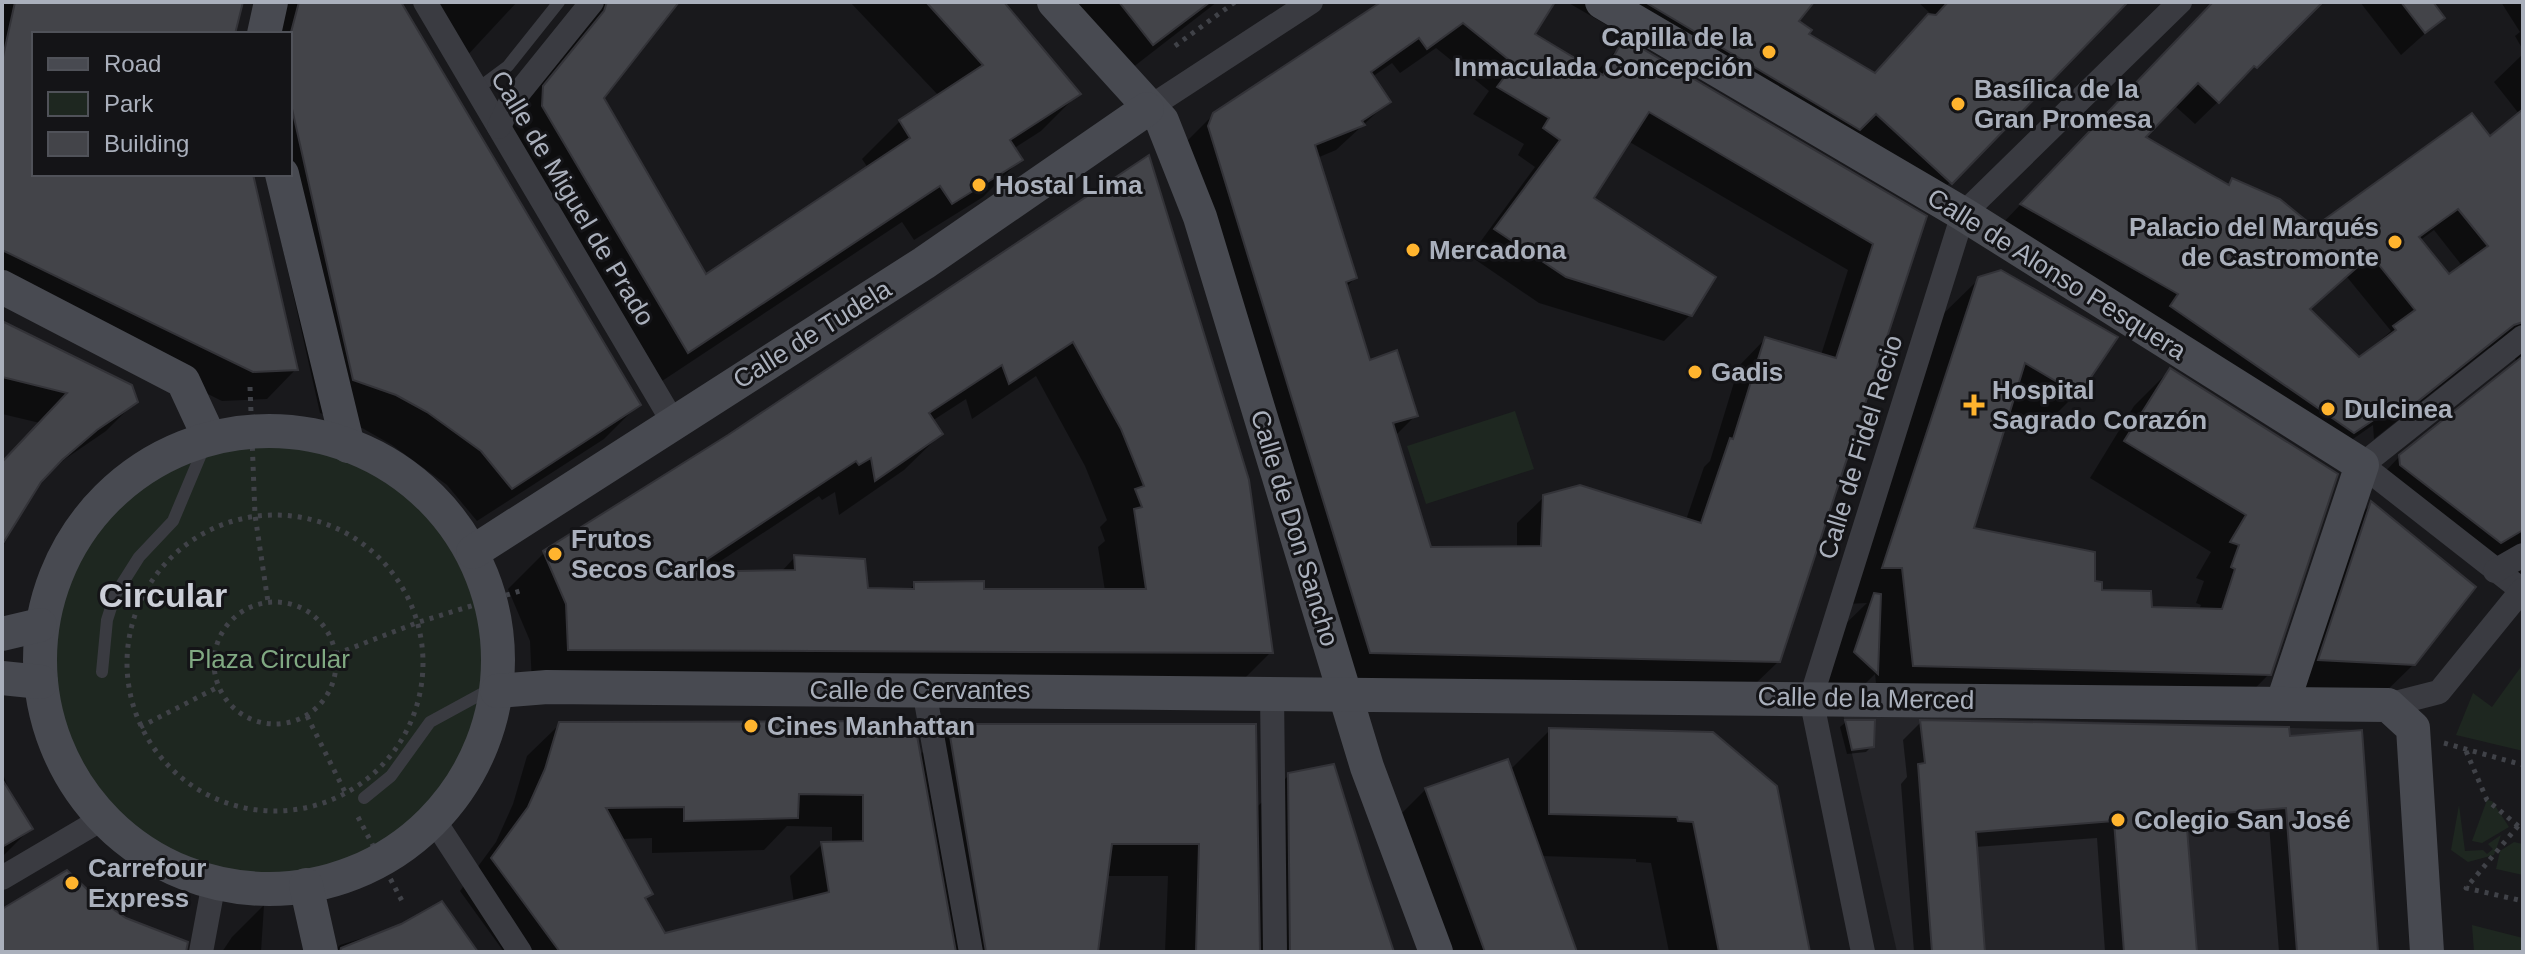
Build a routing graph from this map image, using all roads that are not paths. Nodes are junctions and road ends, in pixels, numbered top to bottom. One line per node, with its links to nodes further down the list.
1 (271, 2): 9 (street)
2 (425, 2): 10 (street, Calle de Miguel de Prado)
3 (559, 2): 10 (lane)
4 (592, 2): 12 (street)
5 (1054, 2): 11 (street, Calle de Don Sancho)
6 (1311, 2): 11 (street)
7 (1602, 2): 14 (street, Calle de Alonso Pesquera)
8 (2180, 2): 14 (street)
9 (264, 32)
10 (477, 89): 12 (street, Calle de Miguel de Prado)
11 (1147, 109): 17 (street, Calle de Tudela); 33 (street, Calle de Don Sancho)
12 (499, 127): 17 (street, Calle de Miguel de Prado)
13 (282, 176): 19 (street)
14 (1963, 214): 20 (street, Calle de Alonso Pesquera); 34 (street, Calle de Fidel Recio)
15 (2, 287): 18 (street)
16 (2523, 337): 20 (street)
17 (673, 422): 21 (street, Calle de Tudela)
18 (209, 437): 19 (street); 25 (street); 27 (lane)
19 (348, 446): 21 (street)
20 (2362, 465): 23 (street, Calle de Alonso Pesquera); 35 (street)
21 (473, 552): 31 (street)
22 (2523, 555): 23 (street)
23 (2495, 571): 24 (street, Calle de Alonso Pesquera)
24 (2522, 591): 36 (street)
25 (40, 625): 26 (street); 29 (street)
26 (2, 634)
27 (102, 672)
28 (2, 678): 29 (street)
29 (41, 682): 38 (street)
30 (924, 690): 31 (street, Calle de Cervantes); 32 (street, Calle de Cervantes); 46 (street)
31 (497, 691): 37 (lane); 39 (street)
32 (1272, 692): 33 (street, Calle de Cervantes); 47 (street)
33 (1344, 693): 34 (street, Calle de la Merced); 48 (street, Calle de Don Sancho)
34 (1811, 698): 35 (street, Calle de la Merced); 49 (street)
35 (2283, 702): 36 (street, Calle de la Merced)
36 (2388, 705): 50 (street)
37 (364, 798)
38 (102, 819): 40 (street); 41 (street)
39 (434, 820): 42 (street); 45 (street)
40 (2, 878)
41 (214, 882): 42 (street); 43 (street)
42 (306, 885): 44 (street)
43 (201, 952)
44 (321, 952)
45 (520, 952)
46 (971, 952)
47 (1275, 952)
48 (1436, 952)
49 (1863, 952)
50 (2427, 952)

